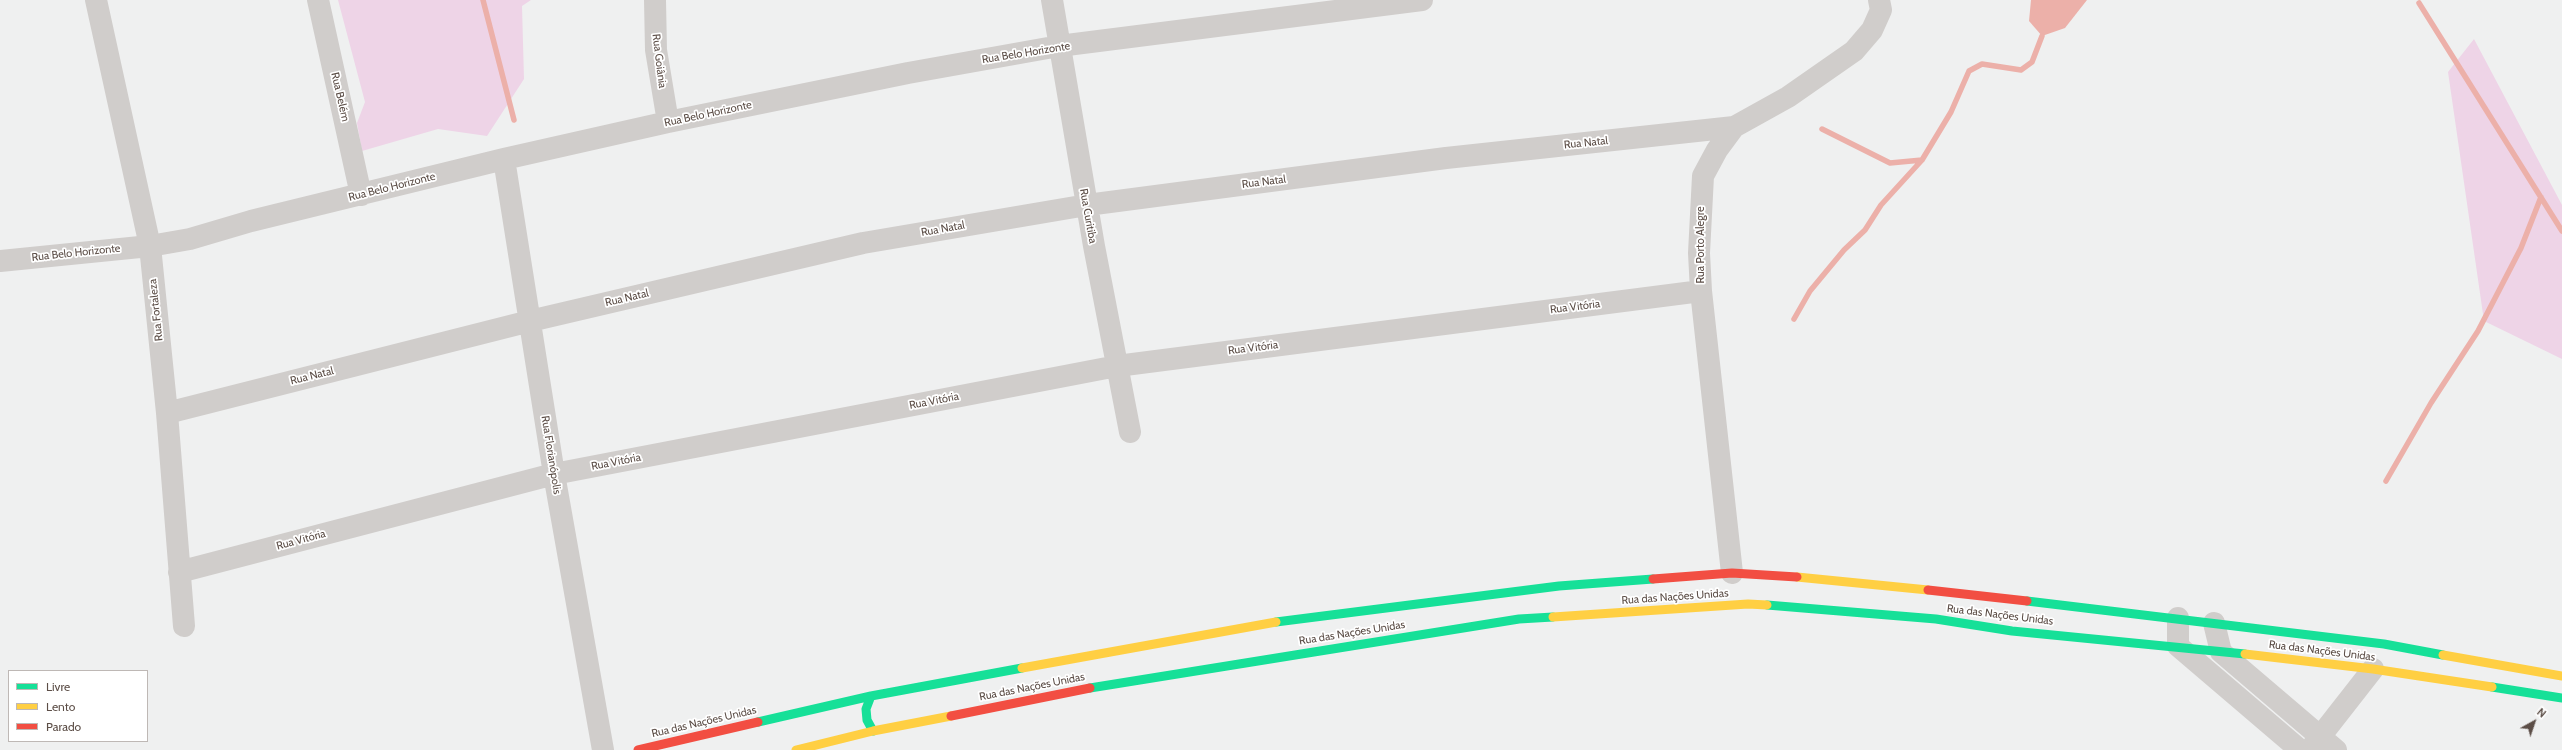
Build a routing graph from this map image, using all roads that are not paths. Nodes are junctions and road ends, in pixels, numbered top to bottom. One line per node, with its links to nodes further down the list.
1 (96, 0): 13 (street, Rua Fortaleza)
2 (318, 0): 11 (street, Rua Belém)
3 (654, 0): 8 (street, Rua Goiânia)
4 (1052, 0): 7 (street, Rua Curitiba)
5 (1422, 0): 7 (street, Rua Belo Horizonte)
6 (1879, 0): 9 (street, Rua Porto Alegre)
7 (1059, 46): 8 (street, Rua Belo Horizonte); 12 (street, Rua Curitiba)
8 (668, 122): 10 (street, Rua Belo Horizonte)
9 (1734, 127): 12 (street, Rua Natal); 15 (street, Rua Porto Alegre)
10 (504, 159): 11 (street, Rua Belo Horizonte); 16 (street, Rua Florianópolis)
11 (361, 195): 13 (street, Rua Belo Horizonte)
12 (1087, 205): 16 (street, Rua Natal); 17 (street, Rua Curitiba)
13 (150, 246): 14 (street, Rua Belo Horizonte); 18 (street, Rua Fortaleza)
14 (0, 260)
15 (1701, 291): 17 (street, Rua Vitória); 22 (street, Rua Porto Alegre)
16 (530, 321): 18 (street, Rua Natal); 20 (street, Rua Florianópolis)
17 (1117, 366): 19 (street, Rua Curitiba); 20 (street, Rua Vitória)
18 (167, 413): 21 (street, Rua Fortaleza)
19 (1130, 432)
20 (554, 474): 21 (street, Rua Vitória); 38 (street, Rua Florianópolis)
21 (179, 572): 29 (street, Rua Fortaleza)
22 (1732, 573): 23 (main road, Rua das Nações Unidas); 26 (main road, Rua das Nações Unidas)
23 (1559, 586): 24 (main road); 34 (main road, Rua das Nações Unidas)
24 (1577, 592)
25 (1575, 605): 27 (main road)
26 (2178, 618): 28 (main road, Rua das Nações Unidas); 30 (street)
27 (1519, 619): 30 (main road, Rua das Nações Unidas); 36 (main road, Rua das Nações Unidas)
28 (2214, 623): 31 (street); 33 (main road, Rua das Nações Unidas)
29 (184, 626)
30 (2178, 646): 31 (main road, Rua das Nações Unidas); 41 (street)
31 (2221, 652): 32 (main road, Rua das Nações Unidas); 37 (street)
32 (2373, 669): 35 (main road, Rua das Nações Unidas); 37 (street)
33 (2562, 676)
34 (871, 696): 36 (main road); 39 (main road, Rua das Nações Unidas)
35 (2562, 698)
36 (873, 731): 40 (main road, Rua das Nações Unidas)
37 (2315, 743): 42 (street)
38 (603, 750)
39 (638, 750)
40 (796, 750)
41 (2300, 750)
42 (2336, 750)

